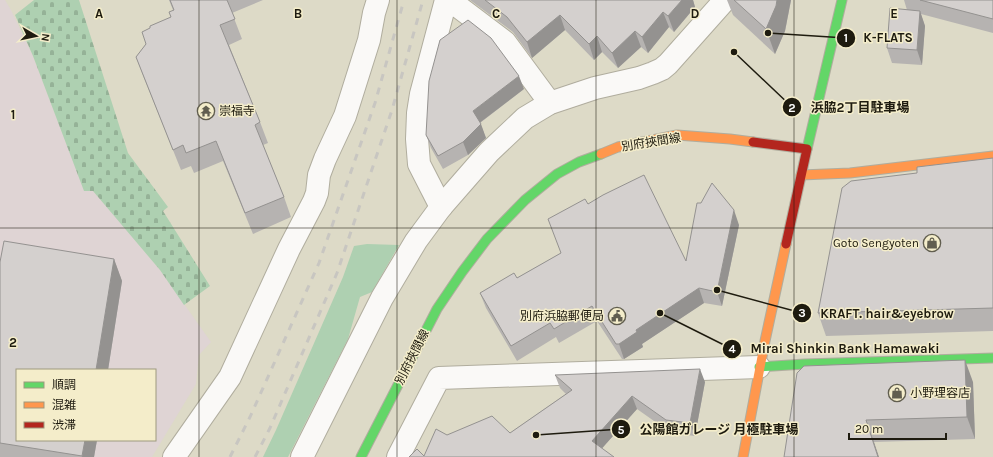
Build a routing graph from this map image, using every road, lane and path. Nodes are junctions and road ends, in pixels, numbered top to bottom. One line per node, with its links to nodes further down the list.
1 (378, 0): 12 (street)
2 (446, 0): 5 (street); 9 (street)
3 (725, 0): 5 (street)
4 (842, 0): 6 (main road)
5 (550, 103): 9 (street)
6 (807, 149): 8 (main road); 14 (main road, 別府挾間線)
7 (993, 156): 8 (main road)
8 (801, 175): 11 (main road)
9 (441, 208): 13 (street)
10 (993, 358): 11 (main road)
11 (759, 367): 15 (street); 16 (main road)
12 (174, 457)
13 (302, 457)
14 (361, 457)
15 (398, 457)
16 (742, 457)

